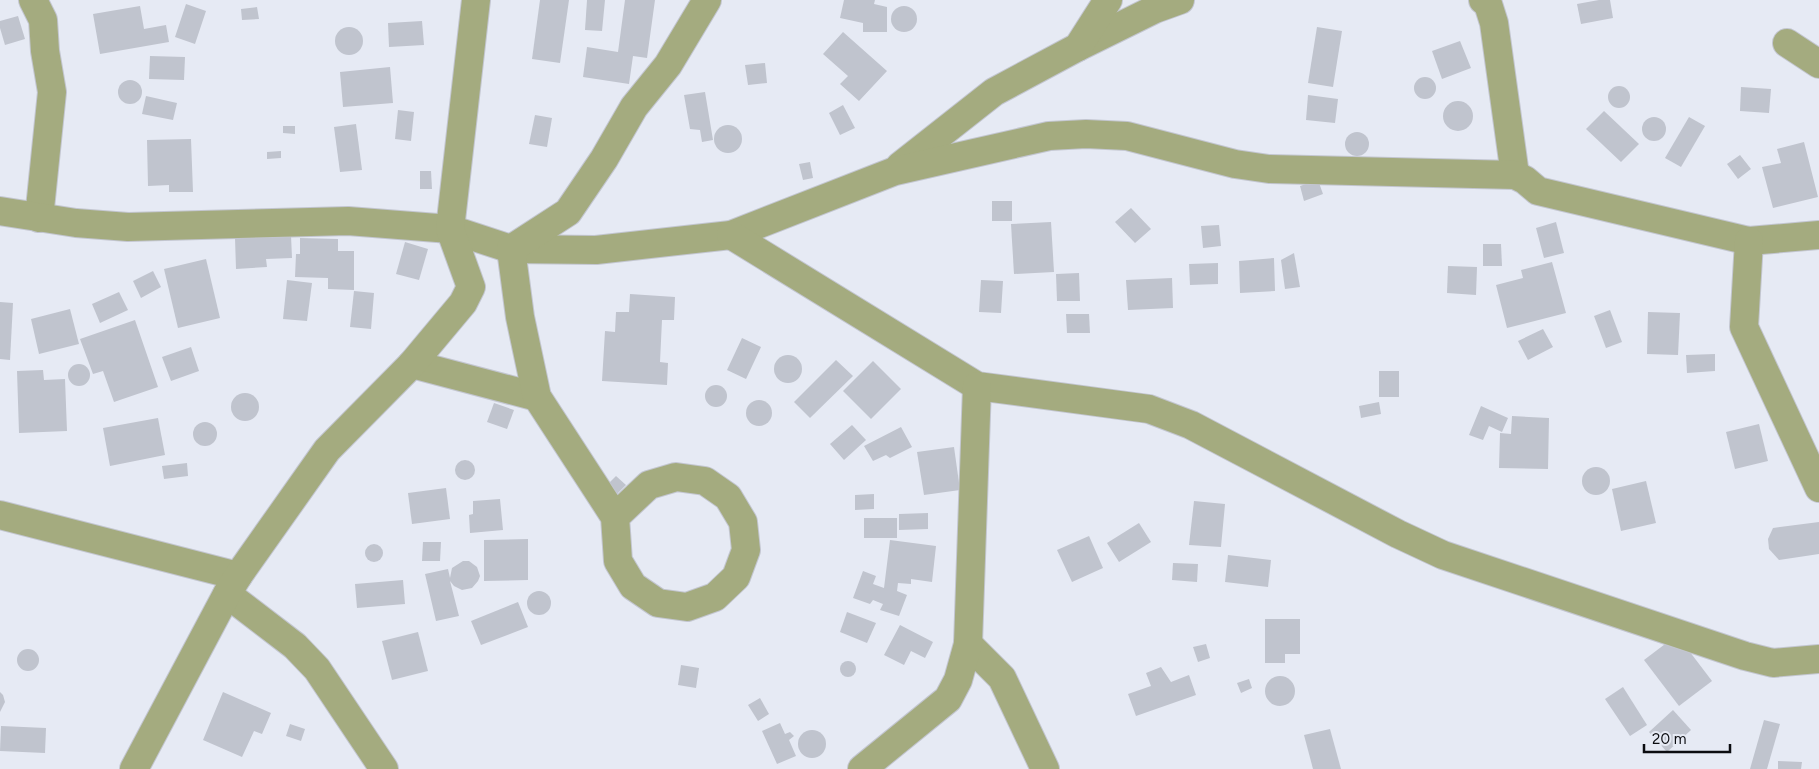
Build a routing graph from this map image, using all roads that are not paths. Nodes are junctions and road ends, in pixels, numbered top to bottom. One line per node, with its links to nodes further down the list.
1 (33, 0): 13 (street)
2 (476, 0): 14 (street)
3 (707, 0): 18 (street)
4 (1108, 0): 8 (street)
5 (1180, 0): 8 (street)
6 (1483, 0): 11 (street)
7 (1787, 43): 9 (street)
8 (1078, 47): 10 (street)
9 (1819, 64)
10 (895, 171): 11 (street); 15 (street)
11 (1514, 175): 17 (street)
12 (0, 211): 13 (street)
13 (39, 218): 14 (street)
14 (450, 229): 18 (street); 19 (street)
15 (731, 235): 18 (street); 20 (street)
16 (1819, 235): 17 (street)
17 (1749, 241): 22 (street)
18 (511, 249): 21 (street)
19 (412, 364): 21 (street); 25 (street)
20 (977, 386): 26 (street); 27 (street)
21 (537, 397): 24 (street)
22 (1819, 488)
23 (0, 515): 25 (street)
24 (615, 516): 24 (street)
25 (232, 585): 28 (street); 29 (street)
26 (968, 644): 30 (street); 31 (street)
27 (1819, 659)
28 (134, 769)
29 (384, 769)
30 (862, 769)
31 (1045, 769)

